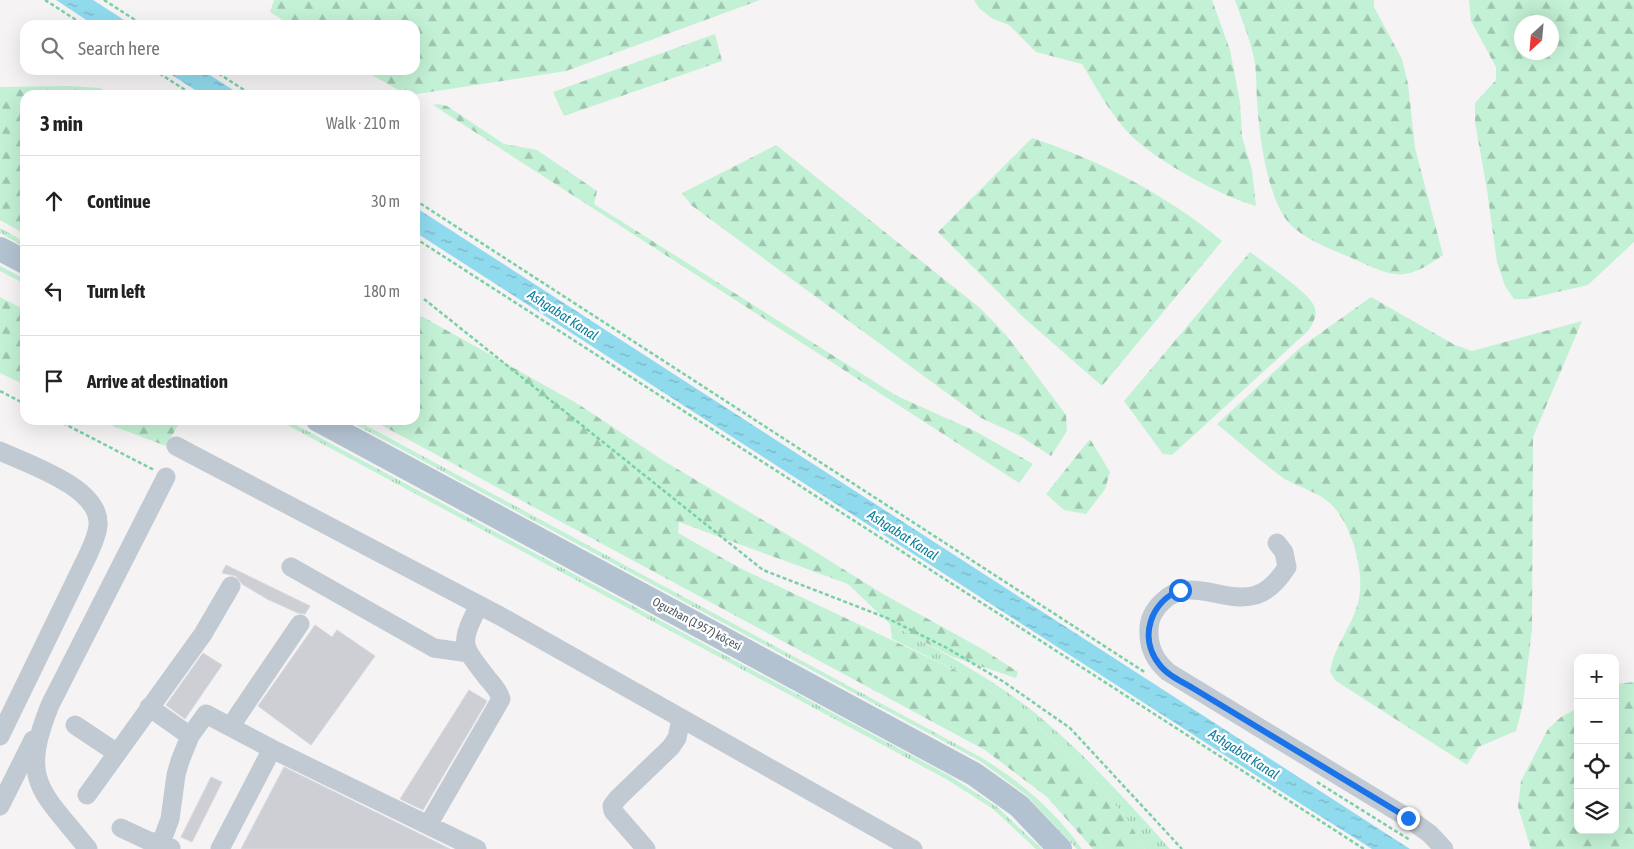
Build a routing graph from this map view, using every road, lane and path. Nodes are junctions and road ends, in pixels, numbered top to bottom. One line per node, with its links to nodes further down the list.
1 (46, 0): 3 (path)
2 (104, 0): 4 (path)
3 (76, 20)
4 (135, 20)
5 (162, 75): 7 (path)
6 (221, 75): 8 (path)
7 (185, 90)
8 (244, 90)
9 (420, 203): 27 (path)
10 (420, 241): 51 (path)
11 (0, 249): 12 (main road)
12 (20, 259)
13 (424, 299): 50 (path)
14 (0, 391): 15 (path)
15 (20, 401)
16 (66, 425): 20 (path)
17 (327, 425): 49 (main road, Oguzhan (1957) köçesi)
18 (176, 446): 24 (lane)
19 (0, 451): 33 (lane)
20 (166, 477): 28 (lane)
21 (1277, 542): 52 (lane)
22 (291, 567): 26 (lane)
23 (231, 586): 29 (lane)
24 (478, 605): 26 (lane); 30 (lane)
25 (300, 624): 32 (lane)
26 (469, 653): 40 (lane)
27 (1150, 675)
28 (50, 705): 39 (lane); 44 (lane)
29 (149, 707): 34 (lane); 36 (lane)
30 (681, 719): 47 (lane); 48 (lane)
31 (75, 725): 36 (lane)
32 (230, 727): 34 (lane); 35 (lane)
33 (0, 736)
34 (190, 736): 43 (lane)
35 (272, 749): 40 (lane); 45 (lane)
36 (117, 753): 38 (lane)
37 (1316, 782): 42 (path)
38 (87, 795)
39 (0, 806)
40 (428, 825): 46 (lane)
41 (121, 828): 43 (lane)
42 (1415, 843)
43 (166, 846)
44 (88, 849)
45 (220, 849)
46 (477, 849)
47 (646, 849)
48 (913, 849)
49 (1060, 849)
50 (1182, 849)
51 (1364, 849)
52 (1444, 849)

